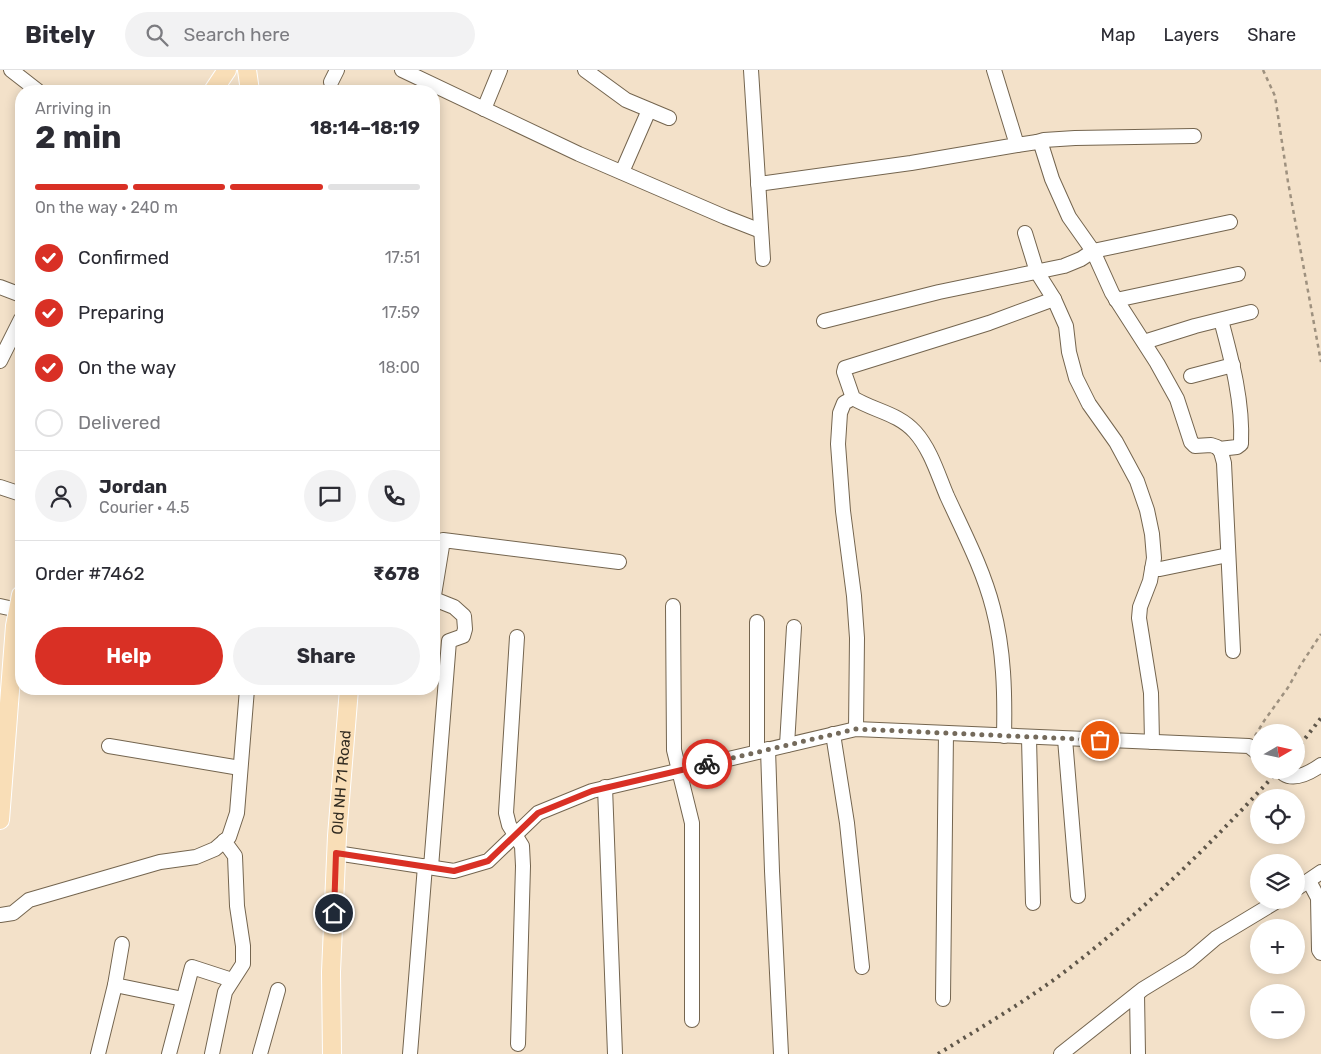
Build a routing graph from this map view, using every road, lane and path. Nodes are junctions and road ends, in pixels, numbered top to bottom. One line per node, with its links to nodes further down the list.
1 (11, 70): 10 (street)
2 (227, 70): 11 (main road)
3 (247, 70): 12 (main road)
4 (402, 70): 13 (street)
5 (500, 70): 15 (street)
6 (584, 70): 16 (street)
7 (751, 70): 22 (street)
8 (994, 70): 20 (street)
9 (1263, 70): 40 (path)
10 (30, 85)
11 (217, 85)
12 (249, 85)
13 (434, 85)
14 (440, 88): 15 (street)
15 (484, 109): 21 (street)
16 (649, 110): 17 (street); 21 (street)
17 (669, 118)
18 (1194, 136): 19 (street)
19 (1037, 142): 20 (street); 26 (street)
20 (1017, 145): 22 (street)
21 (622, 172): 24 (street)
22 (758, 184): 24 (street)
23 (1230, 222): 26 (street)
24 (761, 231): 27 (street)
25 (1025, 233): 28 (street)
26 (1093, 250): 28 (street); 33 (street)
27 (763, 259)
28 (1037, 272): 32 (street); 36 (street)
29 (1238, 274): 33 (street)
30 (0, 287): 31 (street)
31 (15, 293)
32 (1054, 299): 43 (street); 50 (street)
33 (1116, 300): 38 (street)
34 (1251, 312): 35 (street)
35 (1221, 320): 38 (street); 41 (street)
36 (824, 321)
37 (15, 331): 39 (street)
38 (1144, 342): 44 (street)
39 (0, 361)
40 (1321, 362)
41 (1233, 366): 42 (street); 44 (street)
42 (1191, 376)
43 (853, 398): 64 (street); 67 (street)
44 (1219, 449): 47 (street)
45 (0, 486): 46 (street)
46 (15, 492)
47 (1228, 555): 50 (street); 60 (street)
48 (440, 558): 49 (street)
49 (619, 562)
50 (1152, 569): 70 (street)
51 (440, 601): 84 (street)
52 (15, 604): 53 (street)
53 (0, 606)
54 (673, 606): 77 (street)
55 (15, 622): 80 (main road)
56 (757, 622): 74 (street)
57 (794, 627): 71 (street)
58 (1321, 634): 63 (path)
59 (517, 636): 81 (street)
60 (1233, 651)
61 (246, 695): 76 (street)
62 (349, 695): 83 (main road, Old NH 71 Road)
63 (1263, 724)
64 (856, 729): 65 (street); 66 (street)
65 (834, 734): 71 (street); 94 (street)
66 (946, 734): 67 (street); 100 (street)
67 (1004, 736): 68 (street)
68 (1029, 738): 69 (street); 89 (street)
69 (1065, 739): 70 (street); 88 (street)
70 (1152, 742): 73 (street)
71 (787, 745): 74 (street)
72 (109, 746): 76 (street)
73 (1250, 750)
74 (762, 751): 77 (street); 111 (street)
75 (1321, 765): 78 (street)
76 (240, 768): 82 (street)
77 (678, 770): 79 (street); 101 (street)
78 (1305, 774)
79 (605, 787): 81 (street); 110 (street)
80 (0, 820)
81 (514, 836): 84 (street); 103 (street)
82 (224, 841): 91 (street); 95 (street)
83 (336, 853): 84 (street); 108 (main road, Old NH 71 Road)
84 (428, 867): 109 (street)
85 (1321, 872): 86 (street)
86 (1309, 880): 87 (street); 93 (street)
87 (1305, 883)
88 (1078, 896)
89 (1033, 903)
90 (1264, 909): 98 (street)
91 (0, 915)
92 (122, 944): 96 (street)
93 (1321, 953)
94 (862, 967)
95 (232, 980): 99 (street); 106 (street)
96 (115, 985): 99 (street); 104 (street)
97 (278, 990): 107 (street)
98 (1138, 994): 102 (street); 114 (street)
99 (183, 999): 105 (street)
100 (944, 999)
101 (692, 1020)
102 (1078, 1040): 112 (street); 113 (street)
103 (518, 1044)
104 (98, 1054)
105 (169, 1054)
106 (212, 1054)
107 (260, 1054)
108 (332, 1054)
109 (410, 1054)
110 (615, 1054)
111 (782, 1054)
112 (1061, 1054)
113 (1080, 1054)
114 (1138, 1054)

